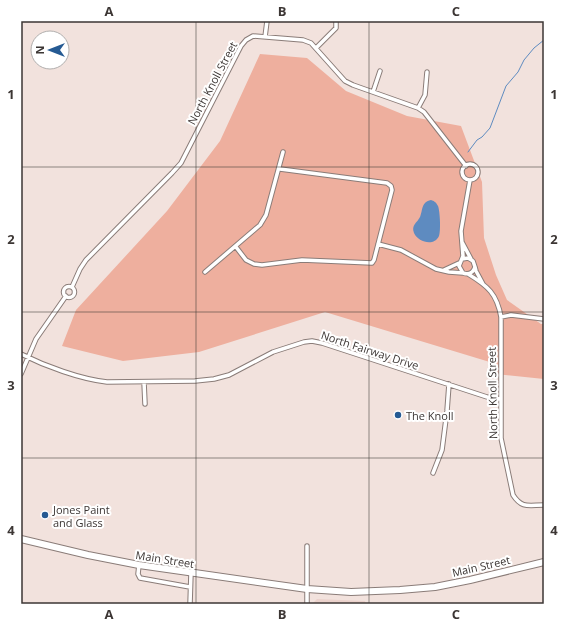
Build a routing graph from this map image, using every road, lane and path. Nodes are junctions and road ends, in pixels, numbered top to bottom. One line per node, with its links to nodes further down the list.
1 (267, 21): 3 (street)
2 (336, 21): 4 (street)
3 (265, 37): 4 (street, North Knoll Street); 25 (street, North Knoll Street)
4 (316, 48): 7 (street, North Knoll Street)
5 (380, 71): 7 (street)
6 (427, 72): 8 (street)
7 (373, 92): 8 (street, North Knoll Street)
8 (418, 108): 10 (street, North Knoll Street)
9 (283, 152): 11 (street)
10 (466, 166): 12 (street, North Knoll Street); 12 (street, North Knoll Street)
11 (280, 169): 14 (street); 15 (street)
12 (470, 180): 13 (street, North Knoll Street)
13 (462, 242): 16 (street, North Knoll Street); 17 (street, North Knoll Street)
14 (378, 244): 15 (street); 20 (street, North Knoll Street)
15 (236, 247): 21 (street)
16 (471, 259): 17 (street); 19 (street, North Knoll Street)
17 (462, 260): 18 (street)
18 (460, 263): 20 (street); 22 (street)
19 (475, 267): 23 (street); 24 (street, North Knoll Street)
20 (444, 270): 22 (street, North Knoll Street)
21 (205, 272)
22 (463, 273): 23 (street, North Knoll Street)
23 (468, 274): 24 (street, North Knoll Street)
24 (483, 284): 27 (street, North Knoll Street)
25 (72, 287): 26 (street, North Knoll Street); 26 (street, North Knoll Street)
26 (66, 296): 30 (street, North Knoll Street)
27 (501, 317): 28 (street); 34 (street, North Knoll Street)
28 (544, 319)
29 (21, 354): 30 (street, North Fairway Drive)
30 (27, 357): 31 (street, North Knoll Street); 32 (street, North Fairway Drive)
31 (21, 374)
32 (144, 382): 33 (street, North Fairway Drive); 35 (street)
33 (449, 384): 34 (street, North Fairway Drive); 36 (street)
34 (500, 399): 37 (street, North Knoll Street)
35 (145, 404)
36 (433, 473)
37 (544, 505)
38 (21, 539): 41 (main road, Main Street)
39 (307, 546): 44 (street)
40 (544, 562): 44 (main road, Main Street)
41 (139, 565): 42 (main road, Main Street); 43 (street)
42 (191, 573): 43 (street); 44 (main road, Main Street)
43 (190, 587): 45 (street)
44 (307, 589): 46 (street)
45 (190, 604)
46 (307, 604)

